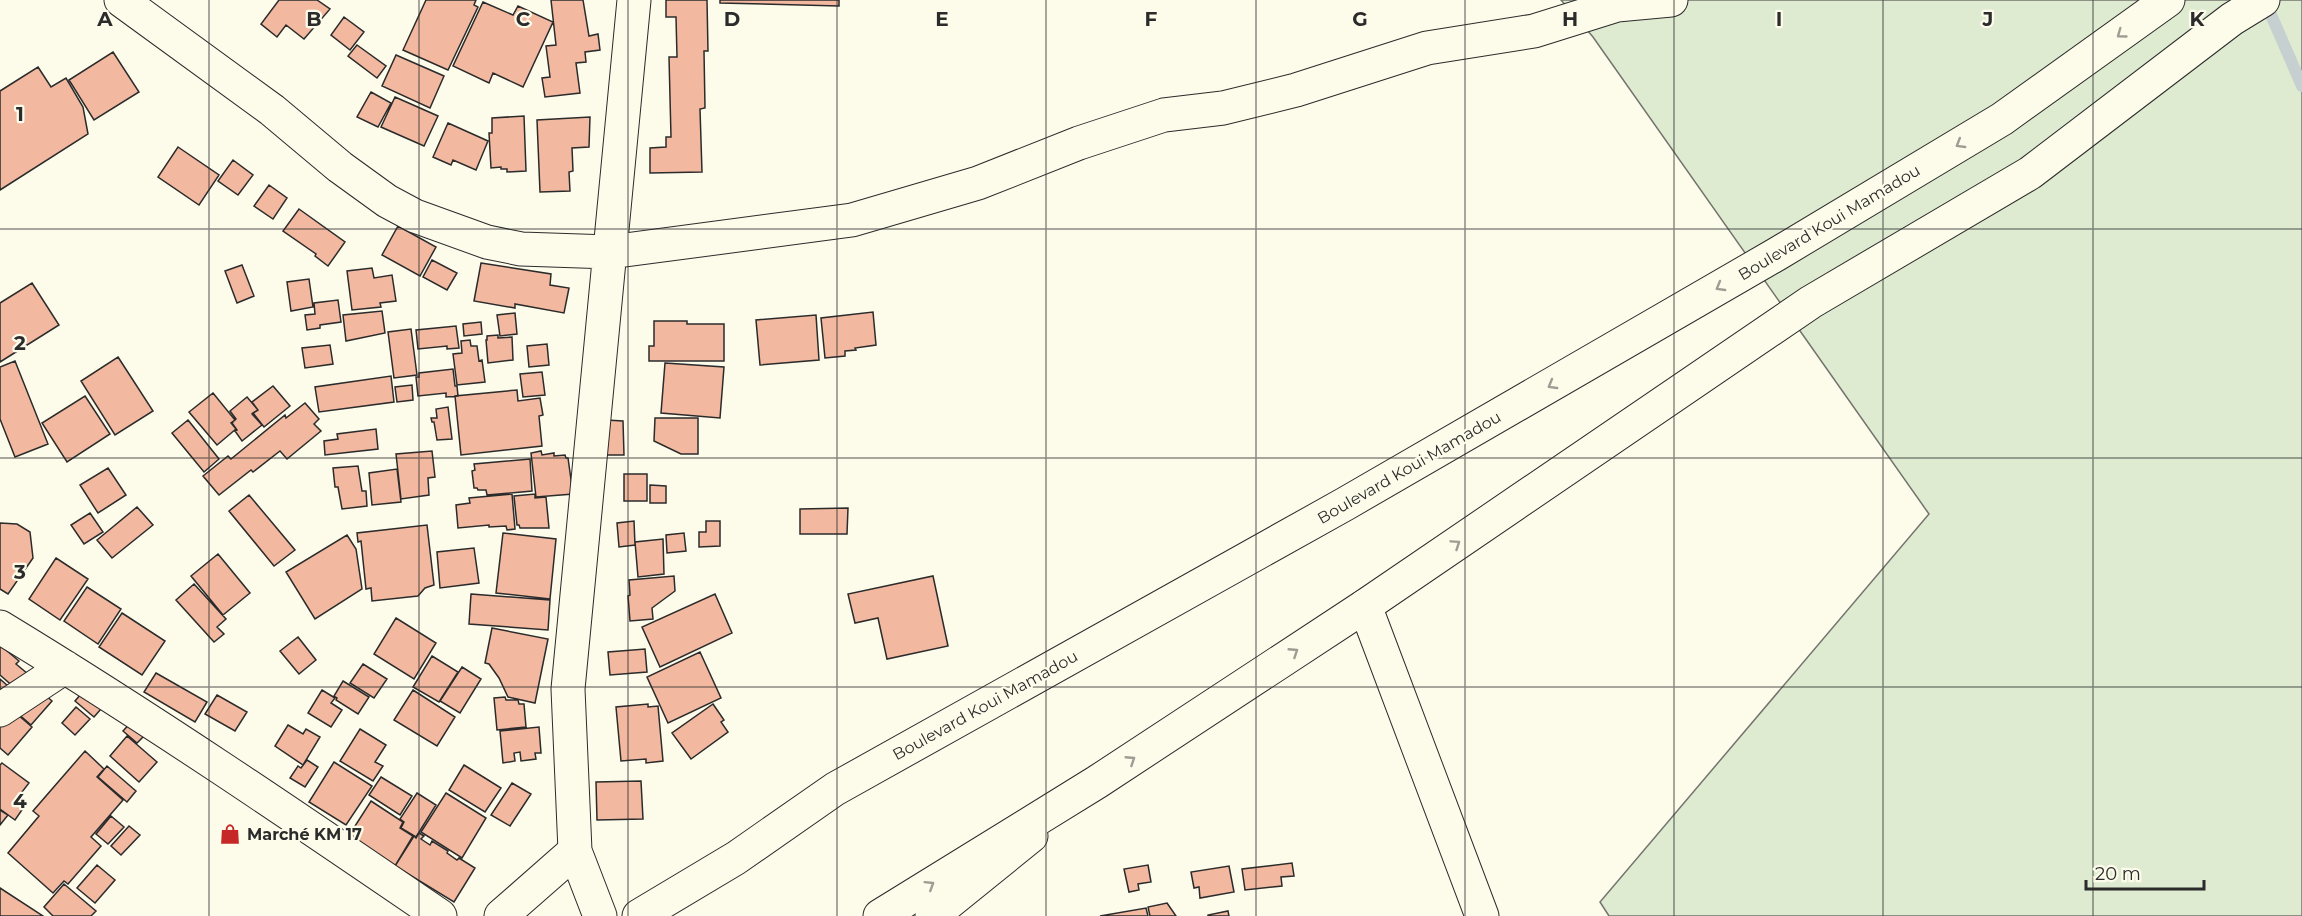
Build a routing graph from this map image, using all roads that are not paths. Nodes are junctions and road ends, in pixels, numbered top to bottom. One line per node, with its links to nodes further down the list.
1 (121, 0): 6 (street)
2 (634, 0): 6 (street)
3 (1671, 0): 6 (street)
4 (2168, 0): 16 (street, Boulevard Koui Mamadou, one-way to 16)
5 (2263, 0): 7 (street, one-way to 5)
6 (610, 252): 12 (street)
7 (1365, 606): 11 (street, one-way to 7); 19 (street)
8 (0, 627): 9 (street)
9 (65, 667): 10 (street); 13 (street)
10 (0, 710)
11 (1097, 782): 17 (street, one-way to 11); 18 (street)
12 (575, 851): 14 (street); 15 (street)
13 (440, 916)
14 (501, 916)
15 (600, 916)
16 (639, 916)
17 (880, 916)
18 (932, 916)
19 (1482, 916)

